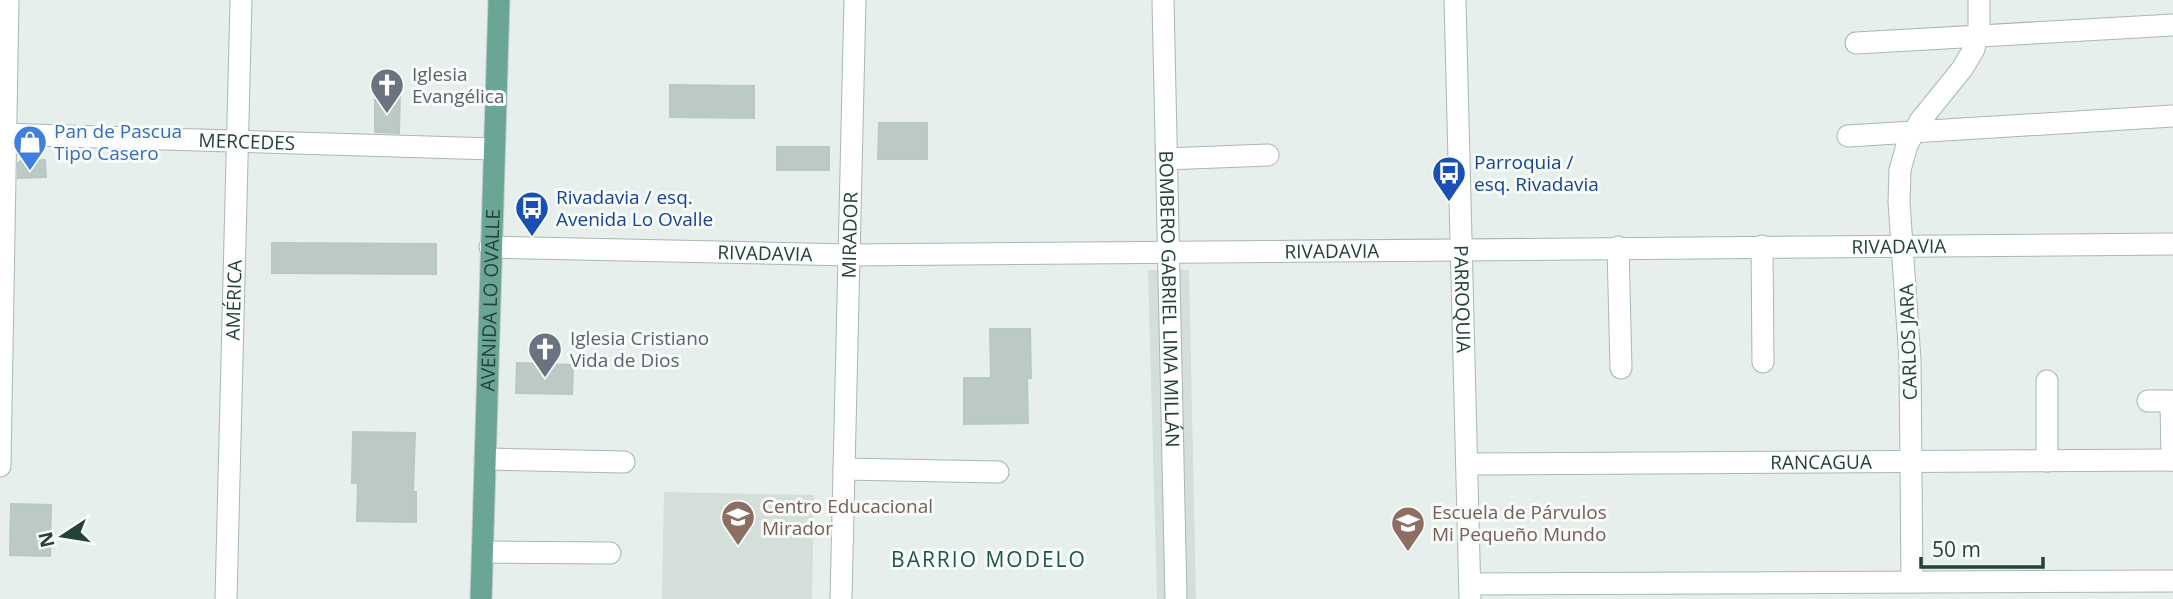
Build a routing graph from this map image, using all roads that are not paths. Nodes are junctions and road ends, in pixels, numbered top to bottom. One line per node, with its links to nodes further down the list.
1 (8, 0): 13 (street)
2 (240, 0): 15 (street, AMÉRICA)
3 (499, 0): 16 (main road, AVENIDA LO OVALLE)
4 (855, 0): 26 (street, MIRADOR)
5 (1163, 0): 18 (street, BOMBERO GABRIEL LIMA MILLÁN)
6 (1455, 0): 24 (street, PARROQUIA)
7 (1979, 0): 9 (street, CARLOS JARA)
8 (2173, 25): 9 (street)
9 (1978, 36): 10 (street); 12 (street, CARLOS JARA)
10 (1856, 43)
11 (2173, 116): 12 (street)
12 (1913, 133): 14 (street); 21 (street, CARLOS JARA)
13 (3, 134): 15 (street, MERCEDES); 37 (street)
14 (1848, 136)
15 (237, 141): 16 (street, MERCEDES); 45 (street, AMÉRICA)
16 (494, 149): 22 (main road, AVENIDA LO OVALLE)
17 (1268, 155): 18 (street)
18 (1166, 159): 25 (street, BOMBERO GABRIEL LIMA MILLÁN)
19 (2173, 244): 21 (street, RIVADAVIA)
20 (1762, 246): 21 (street, RIVADAVIA); 23 (street, RIVADAVIA); 27 (street)
21 (1904, 246): 33 (street, CARLOS JARA)
22 (490, 247): 26 (street, RIVADAVIA); 31 (main road, AVENIDA LO OVALLE)
23 (1618, 247): 24 (street, RIVADAVIA); 28 (street)
24 (1461, 249): 25 (street, RIVADAVIA); 36 (street, PARROQUIA)
25 (1168, 253): 26 (street, RIVADAVIA); 48 (street, BOMBERO GABRIEL LIMA MILLÁN)
26 (849, 255): 38 (street, MIRADOR)
27 (1763, 362)
28 (1621, 368)
29 (2047, 381): 34 (street)
30 (2148, 401): 32 (street)
31 (485, 459): 35 (street); 40 (main road, AVENIDA LO OVALLE)
32 (2172, 460): 34 (street, RANCAGUA)
33 (1911, 461): 34 (street, RANCAGUA); 36 (street, RANCAGUA); 43 (street, CARLOS JARA)
34 (2047, 461)
35 (624, 462)
36 (1467, 464): 44 (street, PARROQUIA)
37 (0, 466)
38 (844, 469): 39 (street); 47 (street, MIRADOR)
39 (998, 472)
40 (482, 552): 41 (street); 46 (main road, AVENIDA LO OVALLE)
41 (610, 553)
42 (2173, 581): 43 (street)
43 (1912, 582): 44 (street)
44 (1470, 592)
45 (226, 599)
46 (481, 599)
47 (841, 599)
48 (1176, 599)

